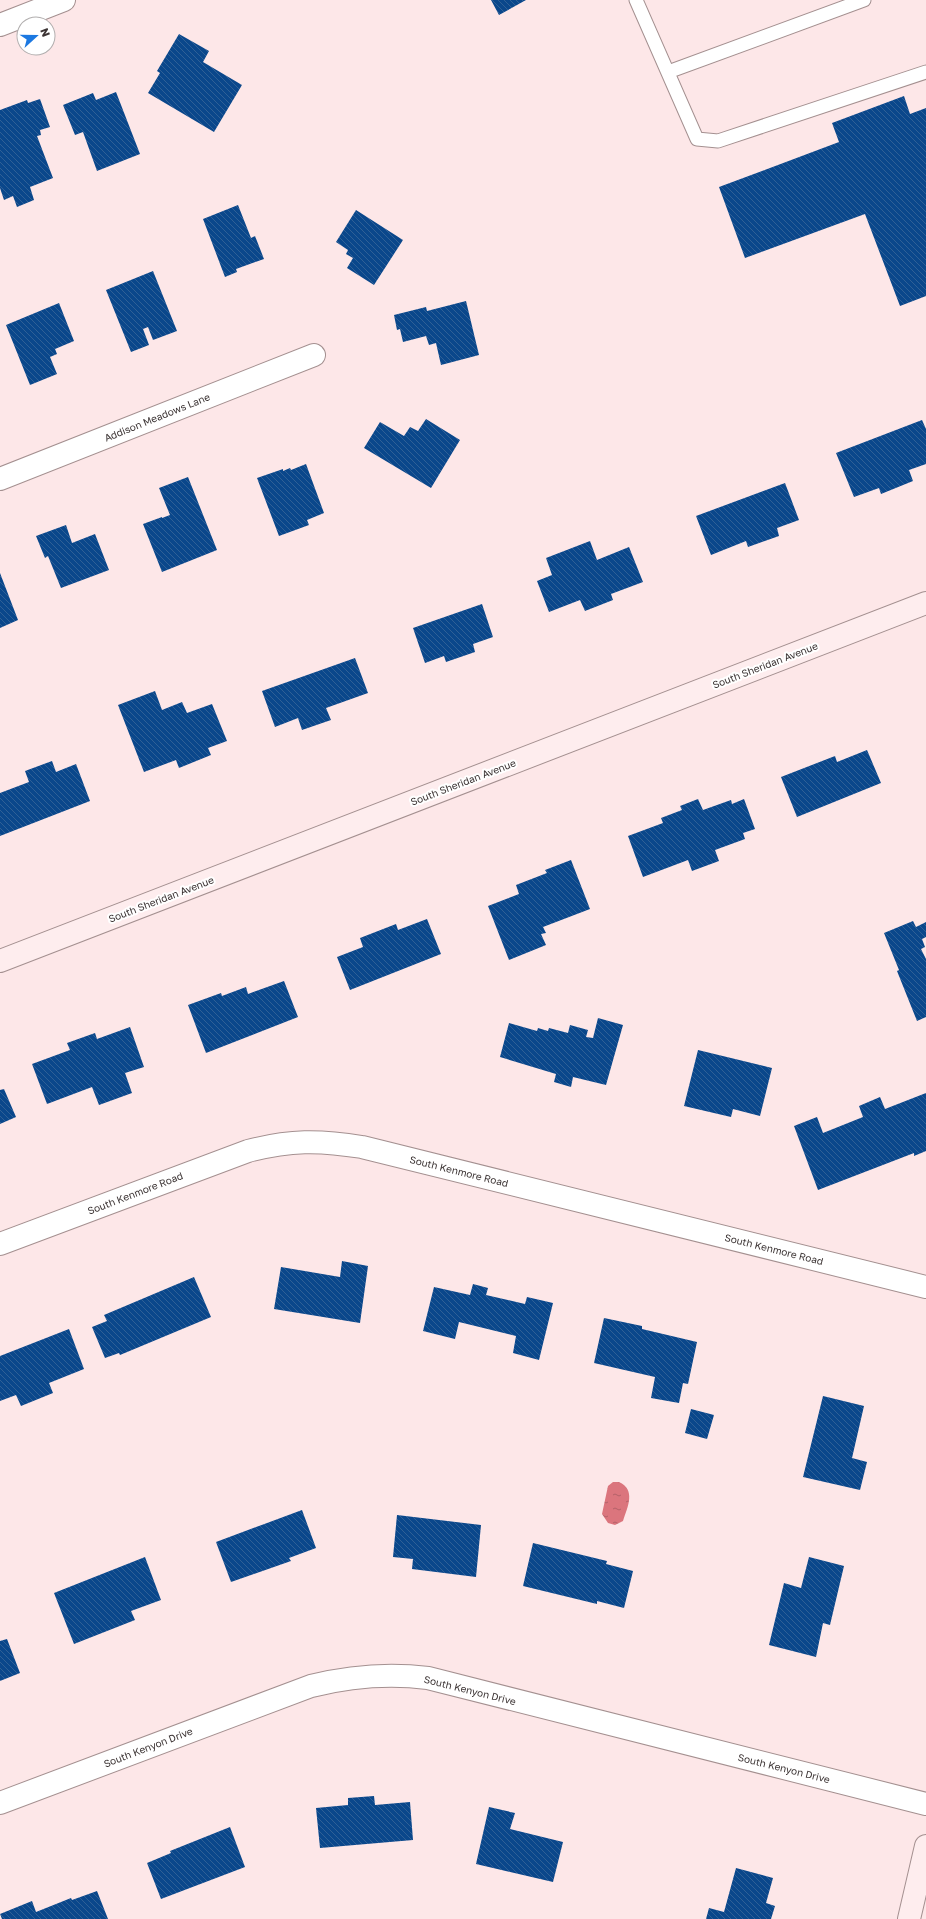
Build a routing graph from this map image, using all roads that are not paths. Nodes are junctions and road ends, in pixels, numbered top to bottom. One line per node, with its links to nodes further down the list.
1 (64, 0): 4 (street)
2 (636, 0): 5 (lane)
3 (864, 0): 5 (lane)
4 (0, 26)
5 (668, 72): 6 (lane)
6 (926, 72)
7 (314, 355): 8 (street, Addison Meadows Lane)
8 (0, 480)
9 (926, 603): 10 (street, South Sheridan Avenue)
10 (0, 961)
11 (0, 1244): 12 (street, South Kenmore Road)
12 (926, 1287)
13 (0, 1803): 14 (street, South Kenyon Drive)
14 (926, 1804)
15 (926, 1846): 16 (street)
16 (909, 1919)

